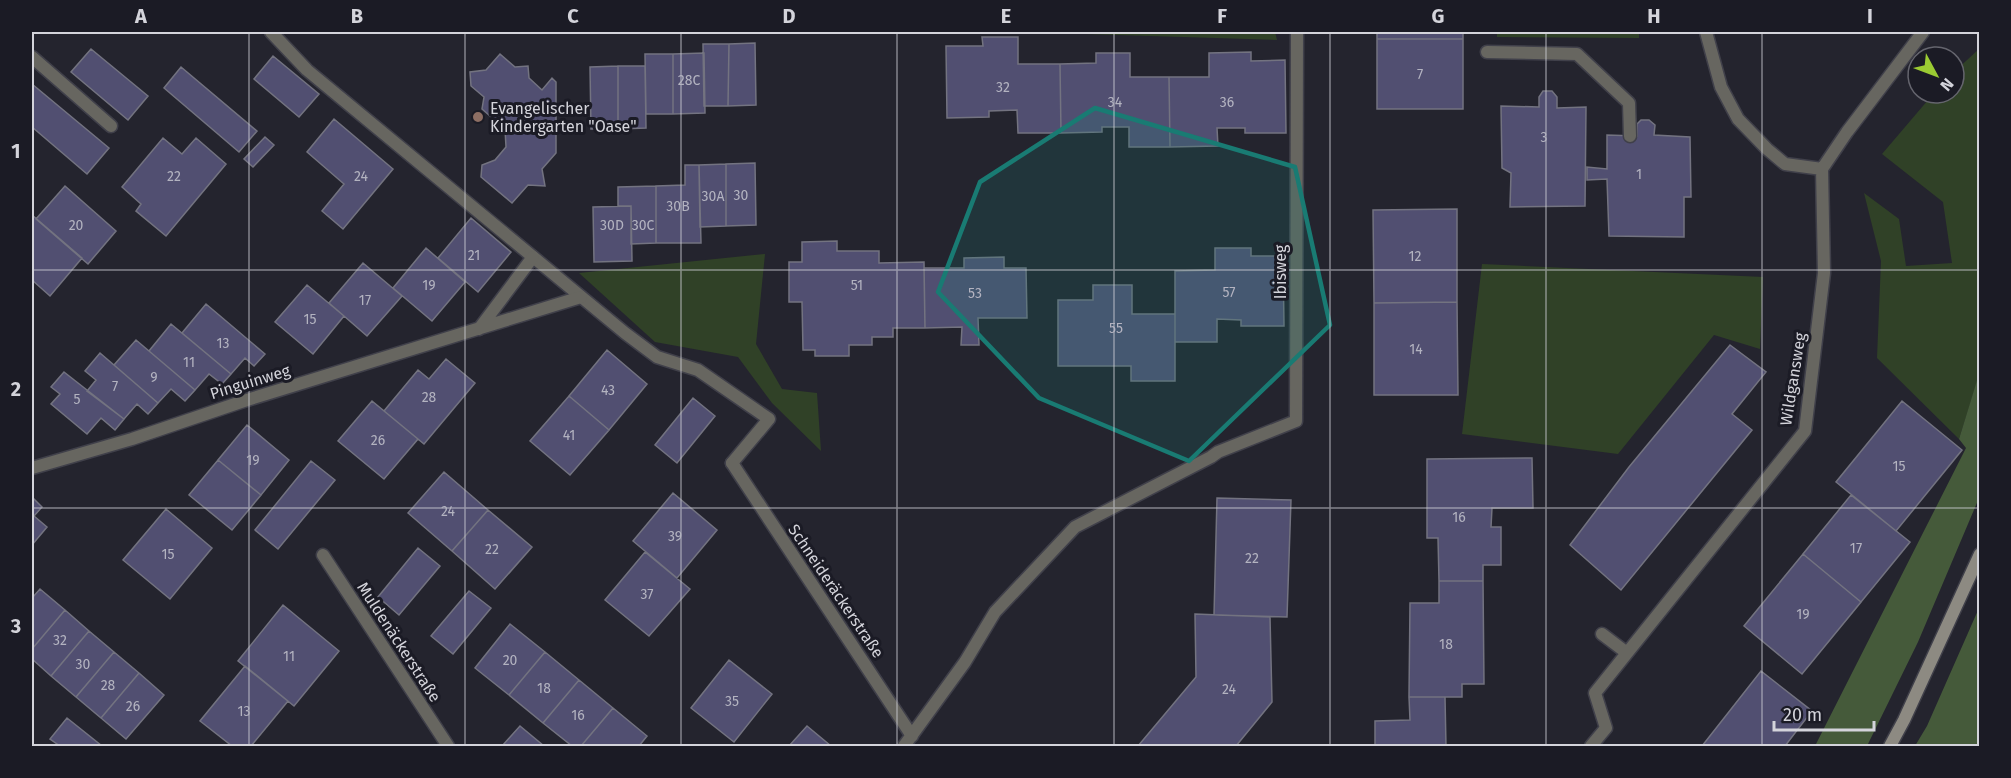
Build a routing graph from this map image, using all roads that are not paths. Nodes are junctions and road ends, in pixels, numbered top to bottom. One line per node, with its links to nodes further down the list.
1 (271, 32): 10 (street)
2 (1298, 32): 13 (street, Ibisweg)
3 (1706, 32): 9 (street)
4 (1923, 32): 9 (street)
5 (1487, 52): 8 (street)
6 (32, 57): 7 (street)
7 (111, 126)
8 (1630, 136)
9 (1822, 169): 18 (street, Wildgansweg)
10 (533, 257): 11 (street); 12 (street)
11 (581, 297): 12 (street, Pinguinweg); 19 (street, Schneideräckerstraße)
12 (479, 329): 14 (street, Pinguinweg)
13 (1211, 457): 19 (street, Schneideräckerstraße)
14 (32, 468)
15 (1980, 554): 22 (street)
16 (322, 555): 20 (street, Muldenäckerstraße)
17 (1602, 633): 18 (street)
18 (1627, 653): 21 (street, Wildgansweg)
19 (908, 742)
20 (448, 747)
21 (1591, 747)
22 (1890, 747)

